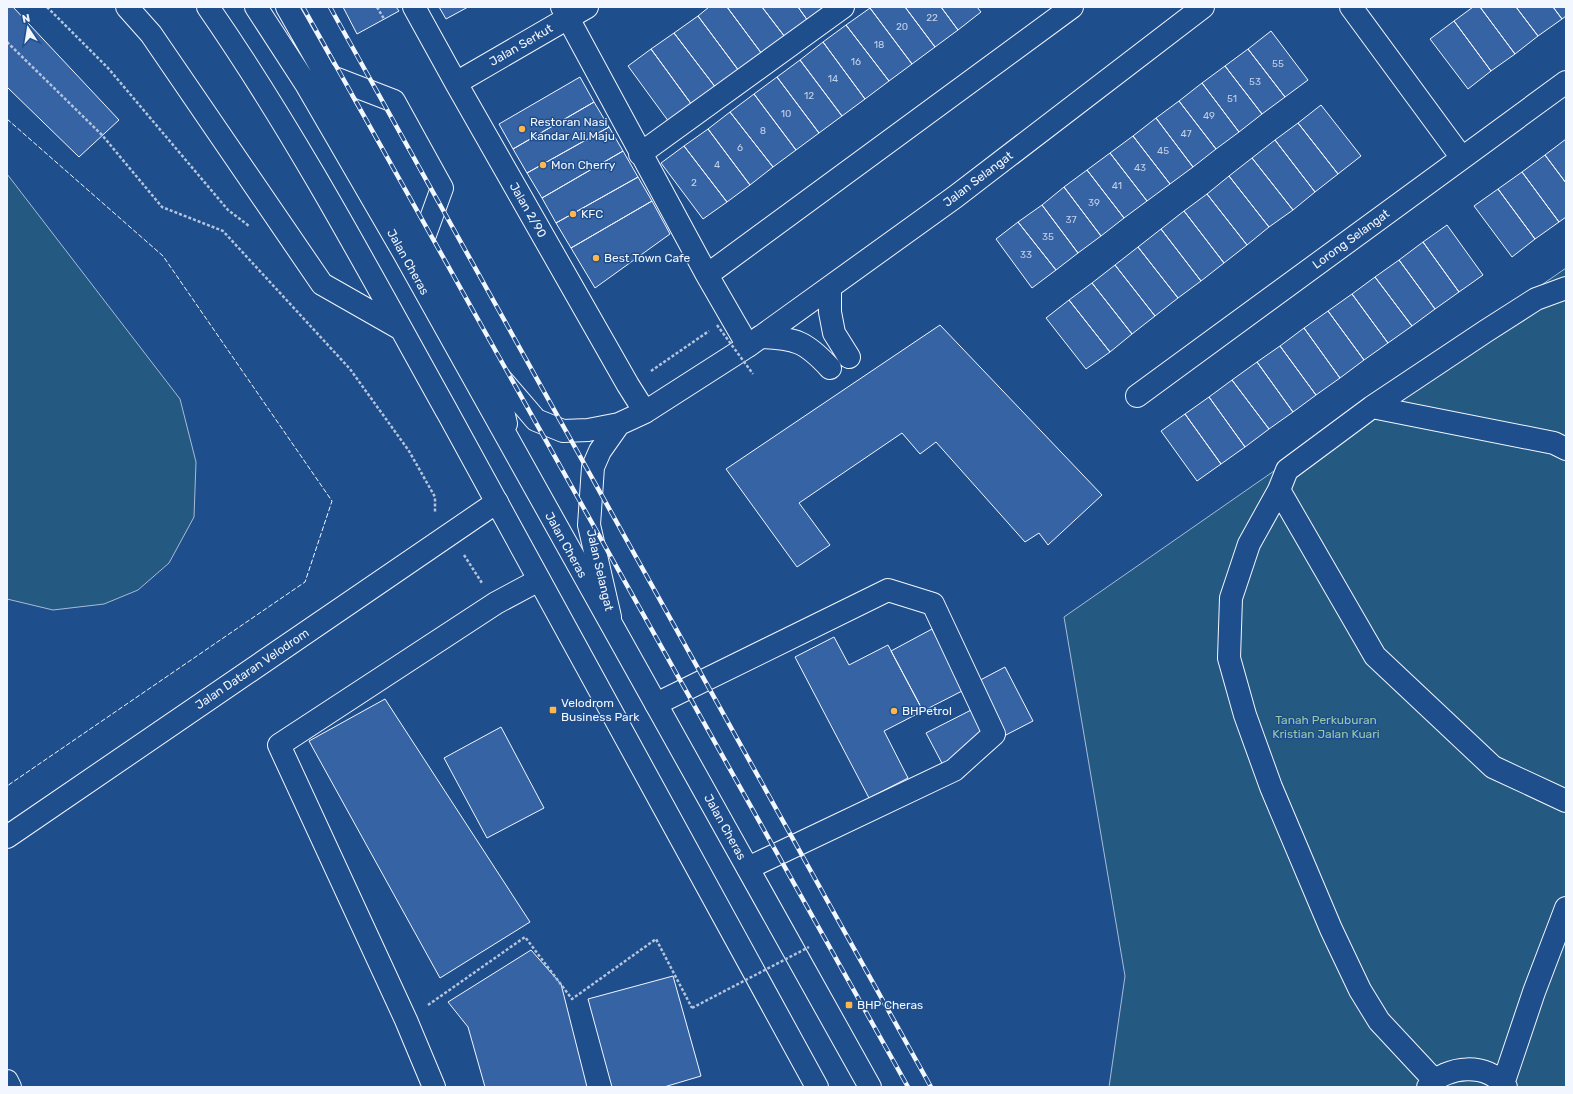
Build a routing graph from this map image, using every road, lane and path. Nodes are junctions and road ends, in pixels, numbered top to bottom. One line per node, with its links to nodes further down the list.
1 (47, 7): 21 (path)
2 (127, 7): 26 (main road)
3 (208, 7): 26 (main road)
4 (256, 7): 37 (main road, Jalan Cheras)
5 (287, 7): 16 (main road)
6 (377, 7): 14 (path)
7 (414, 7): 18 (main road, Jalan 2/90)
8 (586, 7): 13 (main road, Jalan Serkut)
9 (843, 7): 19 (main road)
10 (1072, 7): 23 (main road)
11 (1203, 7): 24 (main road, Jalan Selangat)
12 (1351, 7): 20 (main road)
13 (565, 12): 18 (main road, Jalan Serkut); 19 (main road)
14 (384, 19)
15 (7, 42): 41 (path)
16 (324, 74): 22 (main road); 22 (main road)
17 (1566, 82): 20 (main road, Lorong Selangat)
18 (456, 84): 35 (main road, Jalan 2/90)
19 (640, 154): 23 (main road)
20 (1462, 158): 33 (main road, Lorong Selangat)
21 (253, 229)
22 (422, 243): 31 (main road)
23 (707, 275): 27 (main road)
24 (830, 287): 27 (main road, Jalan Selangat); 28 (main road)
25 (1566, 288): 34 (main road)
26 (401, 329): 40 (main road)
27 (754, 341): 30 (main road); 35 (main road, Jalan Selangat)
28 (850, 357)
29 (667, 361): 32 (path, bridge)
30 (830, 368)
31 (494, 371): 36 (main road, Jalan Selangat); 37 (main road)
32 (753, 374)
33 (1136, 396)
34 (1372, 406): 38 (main road); 39 (main road)
35 (645, 412): 36 (main road, Jalan Selangat)
36 (619, 424): 45 (main road, Jalan Selangat)
37 (510, 446): 45 (main road, Jalan Cheras)
38 (1566, 449)
39 (1279, 490): 47 (main road); 54 (main road)
40 (497, 502): 43 (main road); 48 (main road, Jalan Dataran Velodrom)
41 (434, 515)
42 (462, 553): 44 (path)
43 (539, 580): 44 (main road); 58 (main road)
44 (496, 603): 52 (main road)
45 (612, 627): 46 (main road, Jalan Cheras)
46 (656, 704): 49 (main road, Jalan Cheras); 49 (main road)
47 (1566, 801)
48 (7, 837)
49 (748, 868): 59 (main road, Jalan Cheras)
50 (1566, 908): 55 (main road)
51 (809, 947): 52 (path, bridge)
52 (406, 1020): 57 (main road)
53 (7, 1081): 56 (main road)
54 (1431, 1084): 55 (main road)
55 (1505, 1085)
56 (10, 1087)
57 (434, 1087)
58 (817, 1087)
59 (870, 1087)

